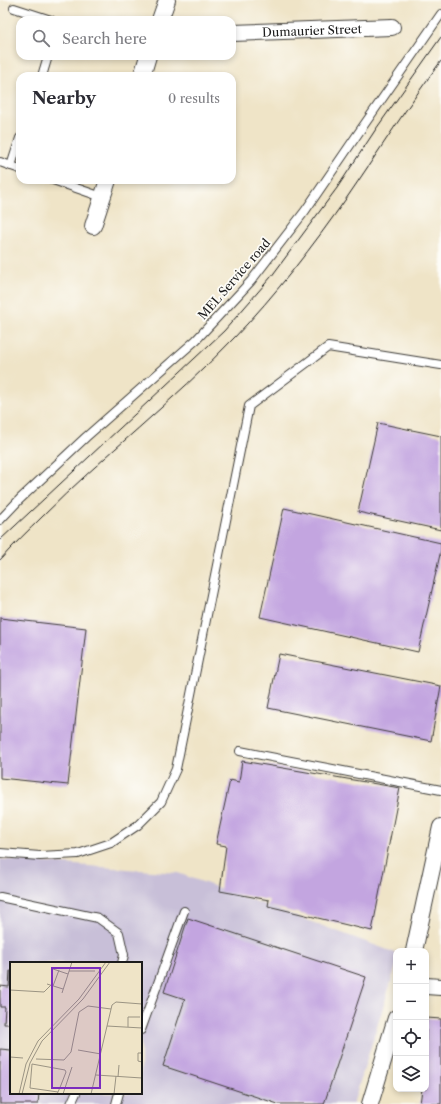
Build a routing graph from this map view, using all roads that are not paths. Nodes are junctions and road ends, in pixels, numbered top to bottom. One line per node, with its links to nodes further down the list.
1 (167, 0): 5 (street)
2 (14, 8): 4 (lane)
3 (441, 14): 21 (lane, MEL Service road)
4 (39, 16)
5 (161, 16)
6 (392, 28): 7 (street, Dumaurier Street)
7 (236, 33)
8 (47, 60): 10 (lane)
9 (147, 60): 11 (street)
10 (43, 72)
11 (143, 72)
12 (16, 150): 14 (lane)
13 (0, 162): 14 (lane)
14 (11, 166): 15 (lane)
15 (16, 168)
16 (65, 184): 18 (lane)
17 (107, 184): 18 (street)
18 (102, 197): 19 (street)
19 (93, 226)
20 (441, 365): 25 (lane)
21 (0, 520)
22 (240, 751): 23 (lane)
23 (441, 790)
24 (441, 827): 28 (street)
25 (0, 853)
26 (0, 897): 29 (lane)
27 (184, 911): 33 (lane)
28 (415, 948)
29 (122, 962)
30 (429, 986): 31 (street)
31 (441, 987)
32 (395, 1020): 38 (street)
33 (142, 1027)
34 (76, 1094): 36 (lane)
35 (119, 1094): 37 (lane)
36 (71, 1104)
37 (116, 1104)
38 (370, 1104)

